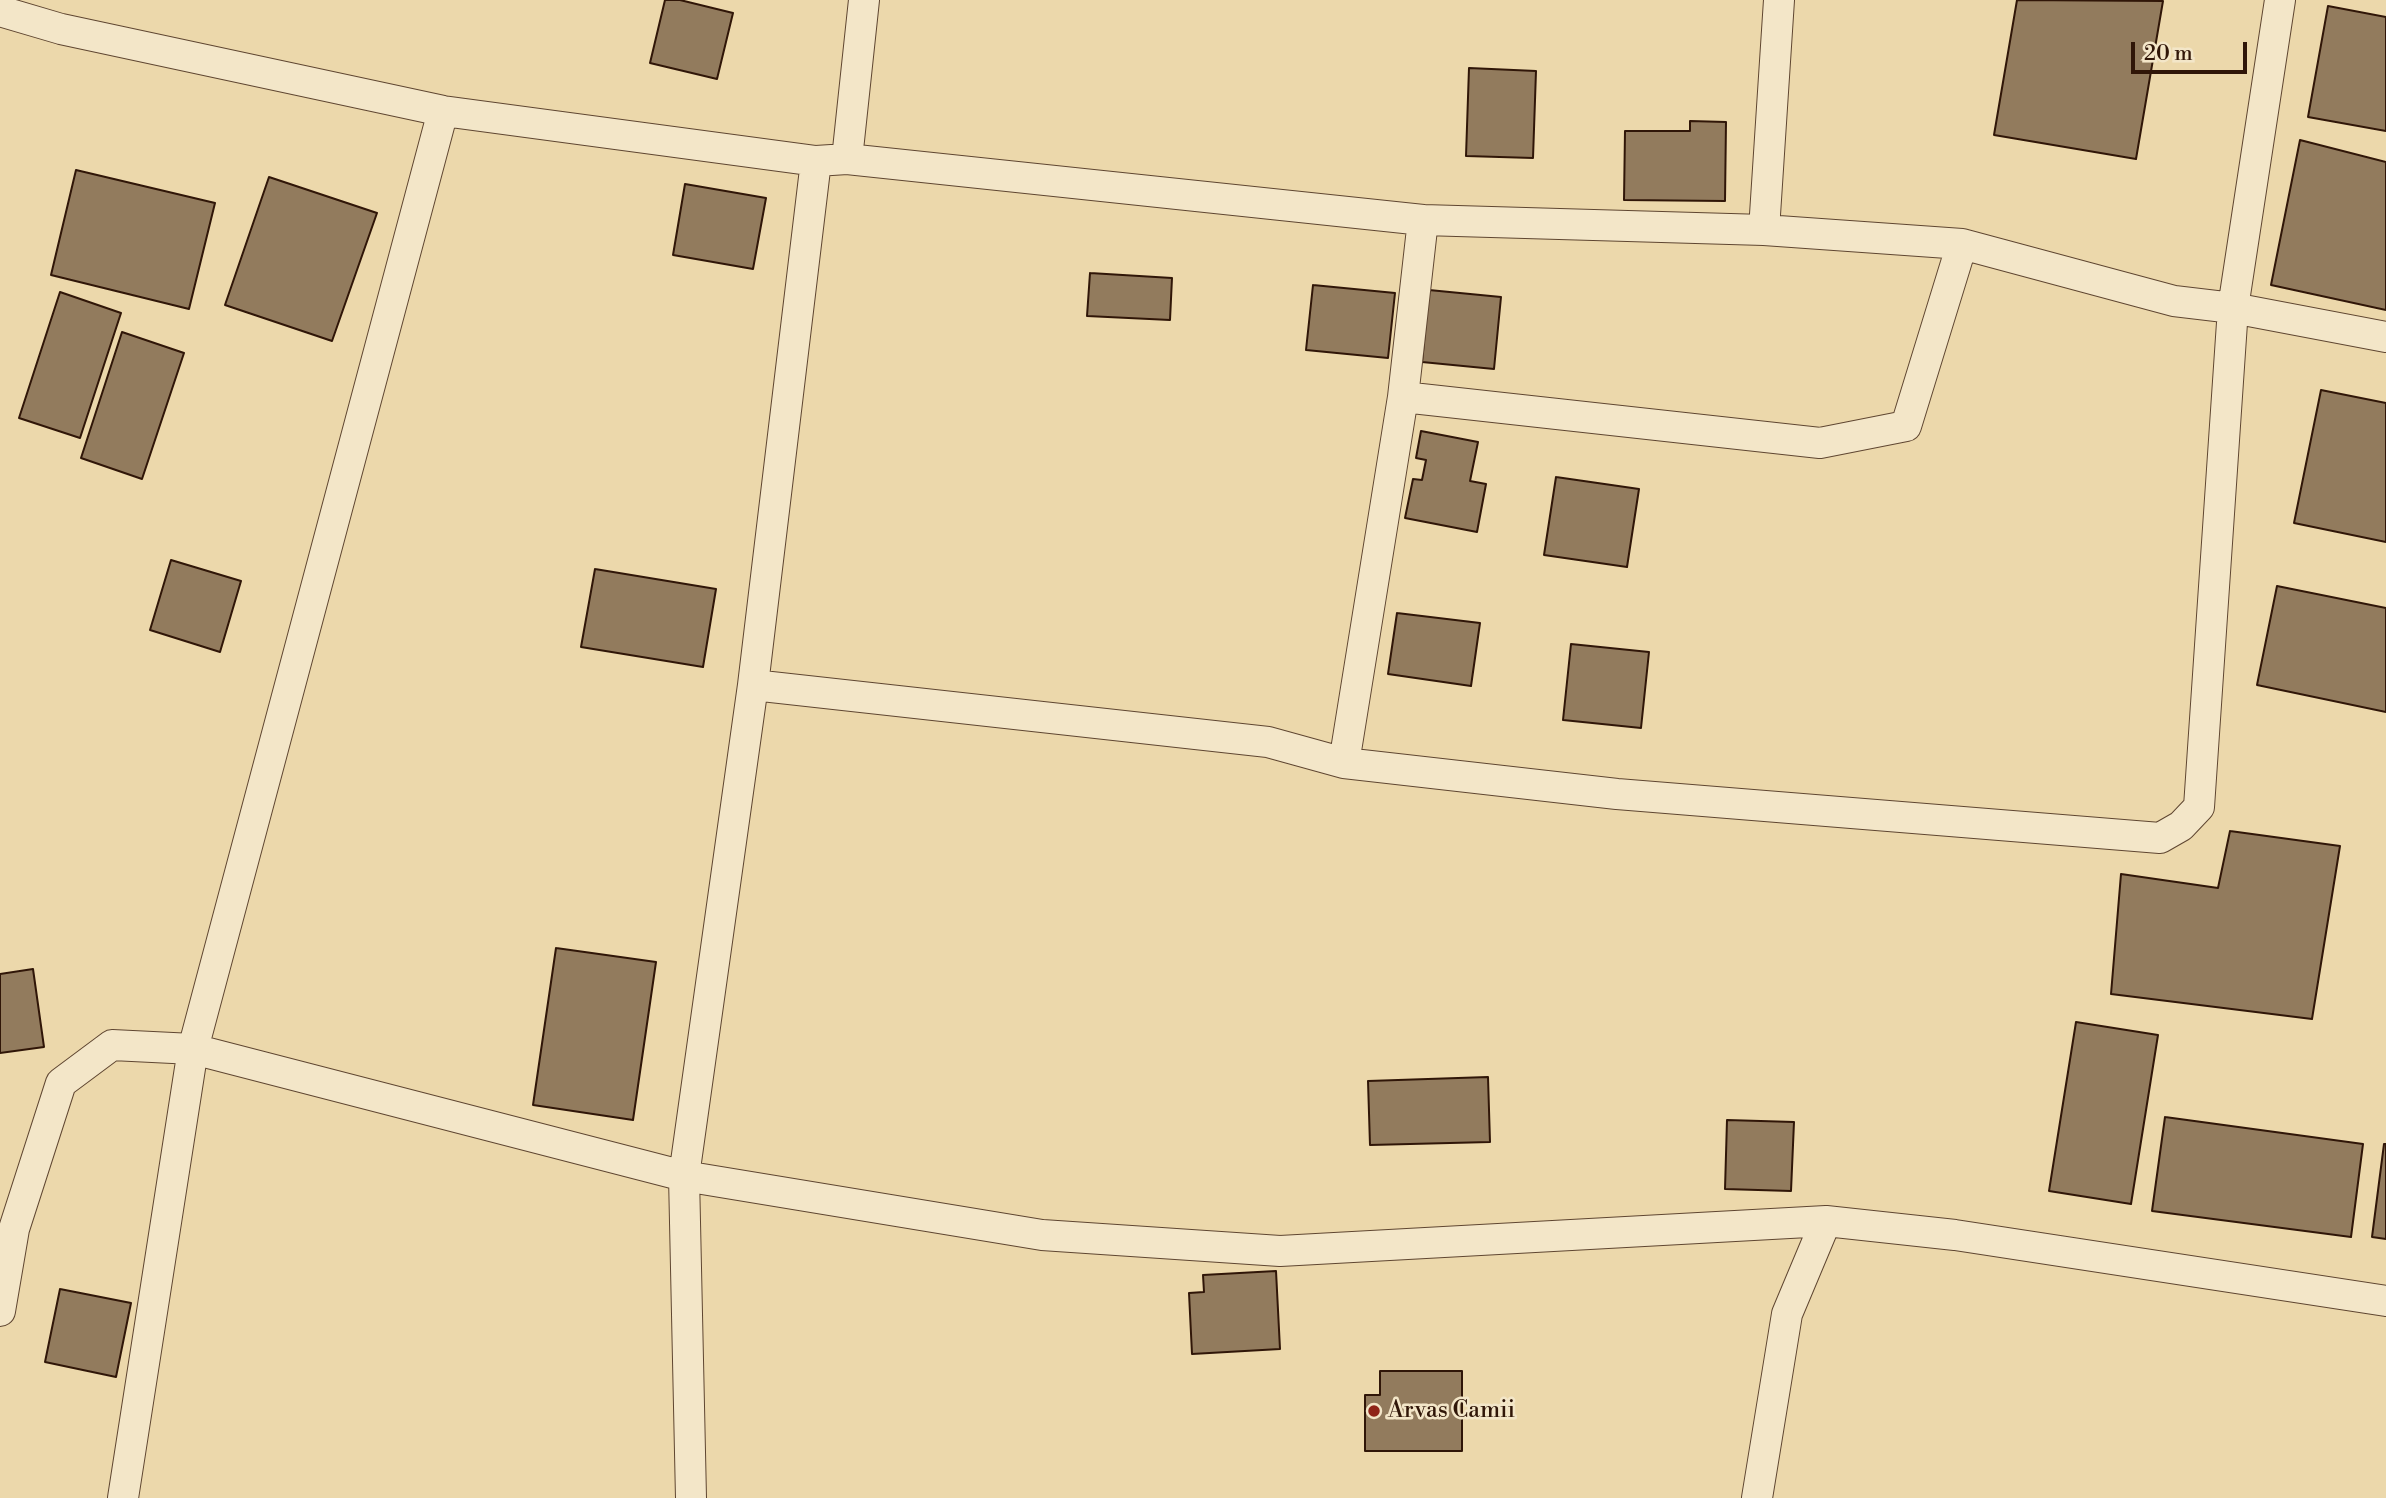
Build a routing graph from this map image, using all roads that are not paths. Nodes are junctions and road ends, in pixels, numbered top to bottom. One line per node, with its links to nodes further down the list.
1 (864, 0): 6 (street)
2 (1779, 0): 9 (street)
3 (2280, 0): 11 (street)
4 (0, 11): 5 (street)
5 (443, 111): 7 (street); 16 (street)
6 (847, 159): 7 (street); 8 (street)
7 (816, 161): 14 (street)
8 (1423, 220): 9 (street); 13 (street)
9 (1764, 230): 10 (street)
10 (1962, 244): 11 (street); 13 (street)
11 (2233, 308): 12 (street); 15 (street)
12 (2386, 337)
13 (1403, 397): 15 (street)
14 (753, 685): 15 (street); 17 (street)
15 (1344, 763)
16 (193, 1049): 17 (street); 19 (street); 22 (street)
17 (684, 1176): 18 (street); 23 (street)
18 (1826, 1221): 20 (street); 24 (street)
19 (7, 1229): 21 (street)
20 (2386, 1301)
21 (0, 1311)
22 (123, 1498)
23 (691, 1498)
24 (1757, 1498)

